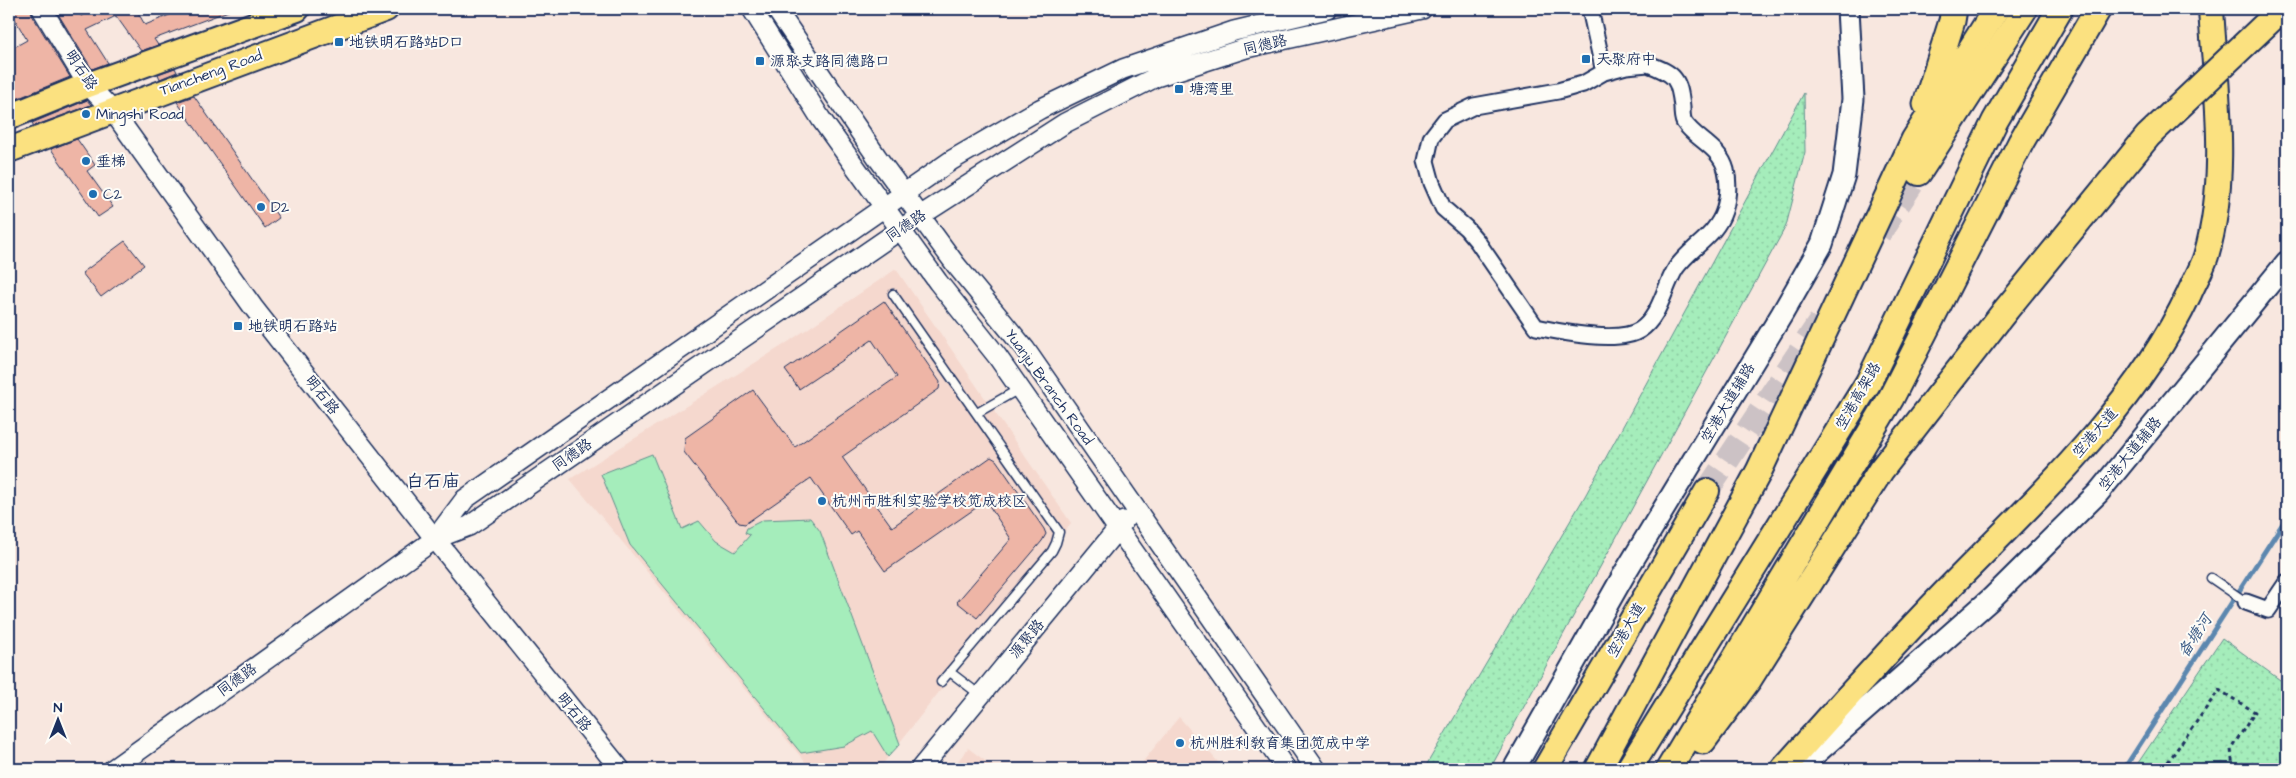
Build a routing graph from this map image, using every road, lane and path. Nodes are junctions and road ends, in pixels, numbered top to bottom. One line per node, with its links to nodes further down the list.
1 (42, 9): 18 (street, 明石路)
2 (297, 9): 18 (main road, Tiancheng Road)
3 (386, 9): 19 (main road, Tiancheng Road)
4 (752, 9): 25 (street, Yuanju Branch Road)
5 (776, 9): 24 (street, Yuanju Branch Road)
6 (1327, 9): 24 (street, 同德路)
7 (1422, 9): 26 (street, 同德路)
8 (1590, 9): 17 (street)
9 (1848, 9): 47 (main road, 空港大道辅路)
10 (1954, 9): 21 (highway)
11 (1996, 9): 21 (highway)
12 (2025, 9): 23 (main road)
13 (2060, 9): 50 (highway, 空港高架路)
14 (2098, 9): 51 (highway, 空港高架路)
15 (2211, 9): 53 (main road, 空港大道)
16 (2282, 9): 52 (highway, bridge)
17 (1604, 72): 17 (street)
18 (88, 85): 19 (street, 明石路); 20 (main road, Tiancheng Road)
19 (112, 110): 22 (main road, Tiancheng Road); 35 (street, 明石路)
20 (9, 117)
21 (1914, 140): 49 (highway)
22 (9, 150)
23 (1919, 173)
24 (903, 194): 25 (street, 同德路); 26 (street, Yuanju Branch Road)
25 (884, 207): 27 (street, Yuanju Branch Road); 35 (street, 同德路)
26 (920, 216): 27 (street, 同德路); 33 (street, Yuanju Branch Road)
27 (900, 230): 30 (street, Yuanju Branch Road); 35 (street, 同德路)
28 (2287, 262): 54 (main road, 空港大道辅路)
29 (893, 294): 31 (lane)
30 (1019, 388): 31 (lane); 34 (street, Yuanju Branch Road)
31 (977, 413): 39 (lane)
32 (1706, 491): 48 (main road, 空港大道)
33 (1135, 508): 34 (street, 源聚路); 46 (street, Yuanju Branch Road)
34 (1118, 529): 41 (street, 源聚路); 45 (street, Yuanju Branch Road)
35 (435, 539): 42 (street, 同德路); 43 (street, 明石路)
36 (2211, 578): 38 (lane)
37 (2287, 582): 38 (street)
38 (2246, 602)
39 (950, 672): 40 (lane); 41 (lane)
40 (941, 682)
41 (980, 696): 44 (street, 源聚路)
42 (113, 769)
43 (620, 769)
44 (920, 769)
45 (1286, 769)
46 (1316, 769)
47 (1514, 769)
48 (1545, 769)
49 (1598, 769)
50 (1629, 769)
51 (1669, 769)
52 (1682, 769)
53 (1783, 769)
54 (1798, 769)
55 (2163, 769): 56 (path, bridge)
56 (2233, 769)

